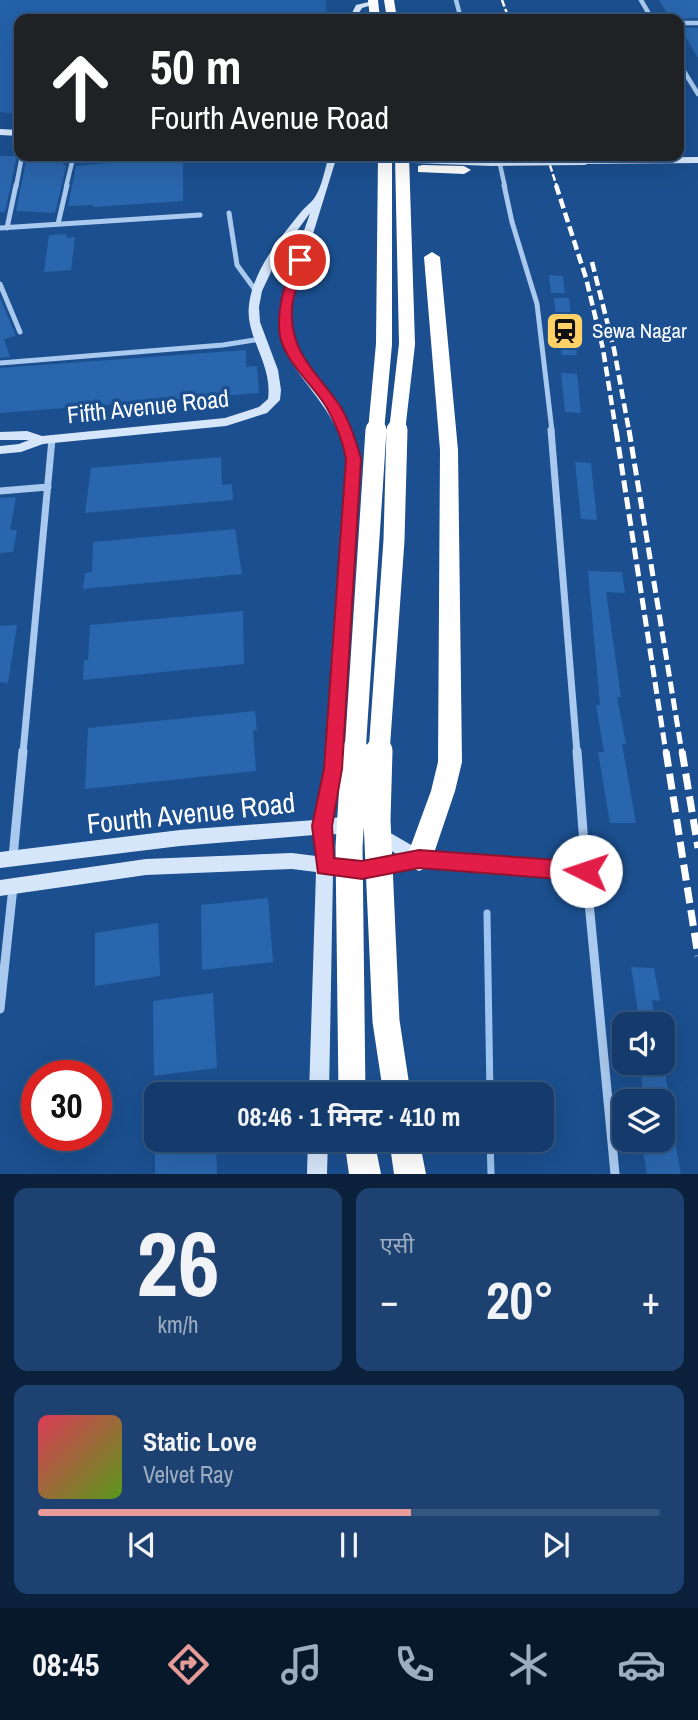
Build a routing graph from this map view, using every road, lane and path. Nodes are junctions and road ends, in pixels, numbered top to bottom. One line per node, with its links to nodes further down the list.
1 (641, 0): 3 (street)
2 (373, 1): 5 (street)
3 (645, 6): 4 (street); 6 (street)
4 (654, 6)
5 (355, 14)
6 (649, 14)
7 (684, 72): 8 (street)
8 (698, 94)
9 (21, 161): 24 (street)
10 (72, 161): 22 (street)
11 (332, 161): 19 (street)
12 (385, 161): 32 (highway)
13 (402, 161): 25 (highway)
14 (466, 161): 16 (street, bridge)
15 (499, 161): 46 (street)
16 (594, 161)
17 (423, 169): 18 (highway)
18 (464, 170)
19 (322, 192): 27 (street, Fifth Avenue Road); 39 (street)
20 (229, 214): 27 (street)
21 (200, 215): 22 (street)
22 (58, 224): 24 (street)
23 (0, 228): 24 (street)
24 (7, 228)
25 (405, 274): 28 (highway); 29 (highway)
26 (0, 284): 30 (street)
27 (257, 291): 31 (street, Fifth Avenue Road)
28 (407, 308): 29 (highway); 32 (highway)
29 (437, 309): 43 (highway)
30 (20, 332)
31 (262, 339): 33 (street); 35 (street, Fifth Avenue Road)
32 (396, 344): 50 (highway, bridge); 52 (highway, bridge)
33 (0, 363)
34 (0, 436): 35 (street, Fifth Avenue Road)
35 (47, 440): 36 (street, Fifth Avenue Road); 37 (street)
36 (0, 450)
37 (48, 487): 38 (street); 42 (street)
38 (0, 491)
39 (333, 769): 40 (street); 41 (street)
40 (322, 826): 41 (street, Fourth Avenue Road); 42 (street, Fourth Avenue Road); 44 (street)
41 (356, 827): 43 (street, Fourth Avenue Road); 45 (street)
42 (6, 859)
43 (419, 859): 45 (street, Fourth Avenue Road); 46 (street)
44 (325, 866): 45 (street, Fourth Avenue Road); 47 (street, Fourth Avenue Road); 49 (street)
45 (362, 870): 51 (street)
46 (586, 871): 61 (street)
47 (6, 887): 48 (street)
48 (0, 1009)
49 (320, 1082)
50 (353, 1082)
51 (353, 1082)
52 (395, 1082)
53 (318, 1152): 57 (street)
54 (353, 1152): 58 (street)
55 (361, 1152): 59 (highway)
56 (406, 1152): 60 (highway)
57 (317, 1174)
58 (352, 1174)
59 (365, 1174)
60 (410, 1174)
61 (615, 1174)

